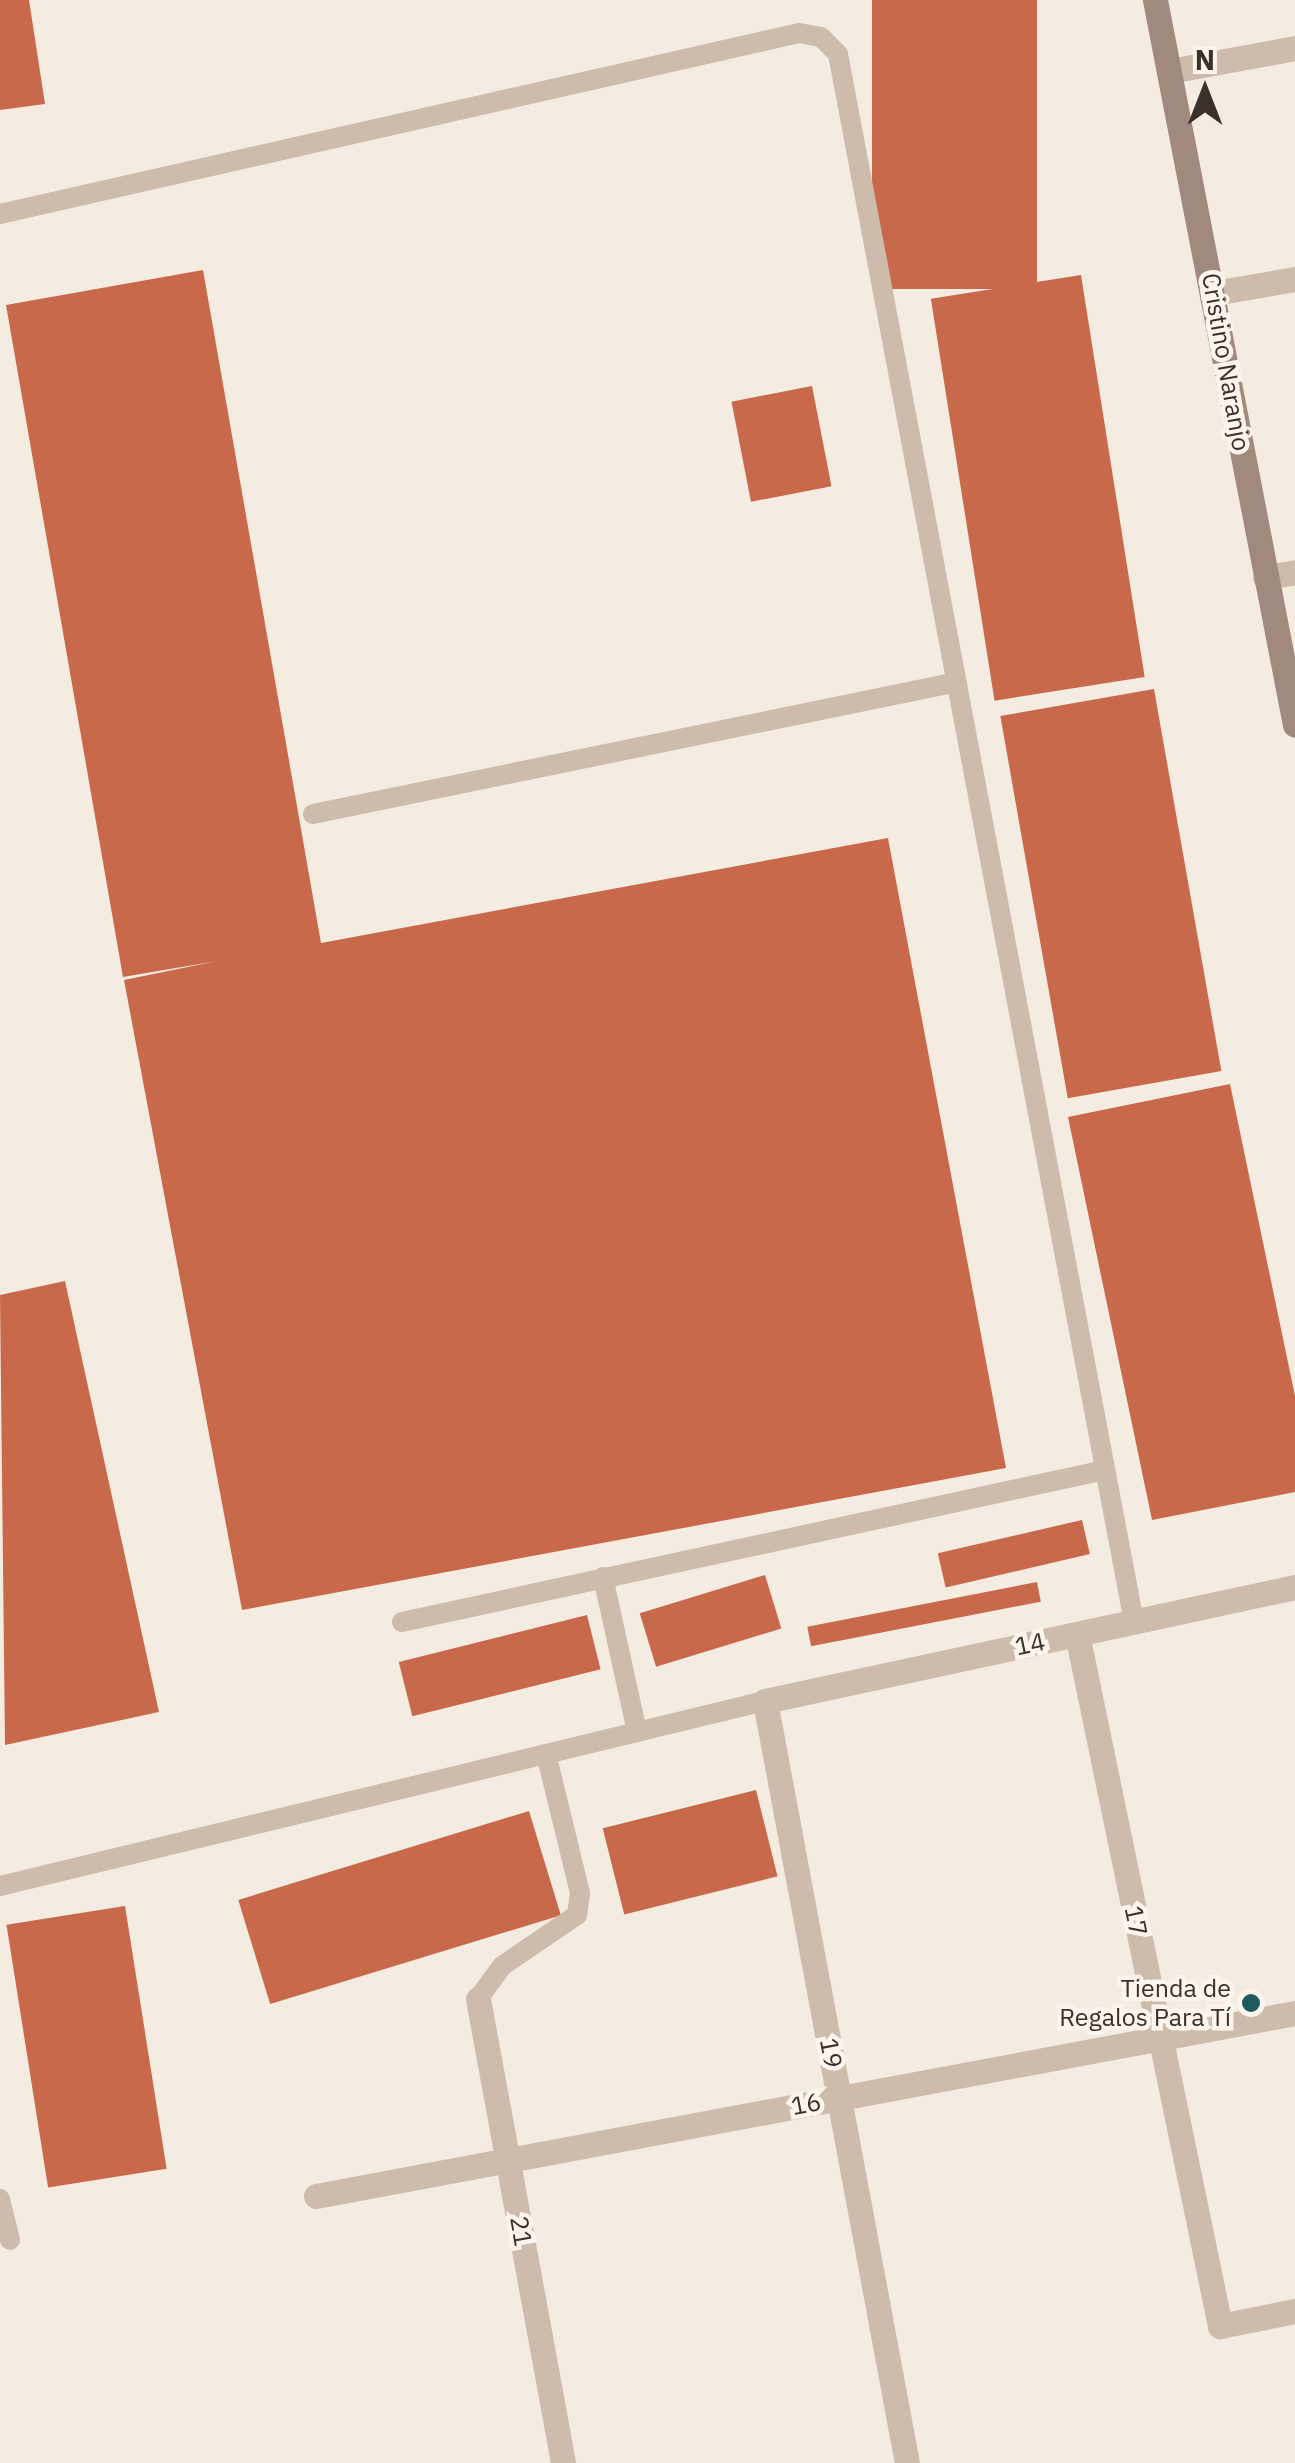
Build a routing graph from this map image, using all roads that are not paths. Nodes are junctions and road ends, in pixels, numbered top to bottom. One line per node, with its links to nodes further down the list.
1 (1155, 0): 3 (street, Cristino Naranjo)
2 (1295, 48): 3 (street)
3 (1170, 70): 6 (street, Cristino Naranjo)
4 (0, 214): 9 (lane)
5 (1295, 279): 6 (street)
6 (1214, 293): 8 (street, Cristino Naranjo)
7 (1295, 572): 8 (street)
8 (1265, 577): 10 (street, Cristino Naranjo)
9 (956, 682): 11 (lane); 12 (lane)
10 (1295, 725)
11 (312, 814)
12 (1105, 1470): 13 (lane); 16 (lane)
13 (603, 1577): 15 (lane); 19 (lane)
14 (1295, 1588): 16 (street, 14)
15 (402, 1622)
16 (1134, 1622): 17 (street, 14)
17 (1076, 1634): 18 (street, 14); 24 (street, 17)
18 (765, 1702): 19 (lane); 25 (street, 19)
19 (637, 1732): 20 (lane)
20 (546, 1754): 21 (lane); 22 (lane)
21 (0, 1886)
22 (478, 1999): 26 (street, 21)
23 (1295, 2014): 24 (street, 16)
24 (1160, 2038): 25 (street, 16); 30 (street, 17)
25 (839, 2098): 26 (street, 16); 32 (street, 19)
26 (508, 2160): 27 (street, 16); 31 (street, 21)
27 (316, 2196)
28 (0, 2200): 29 (lane)
29 (10, 2240)
30 (1295, 2310)
31 (563, 2463)
32 (907, 2463)

